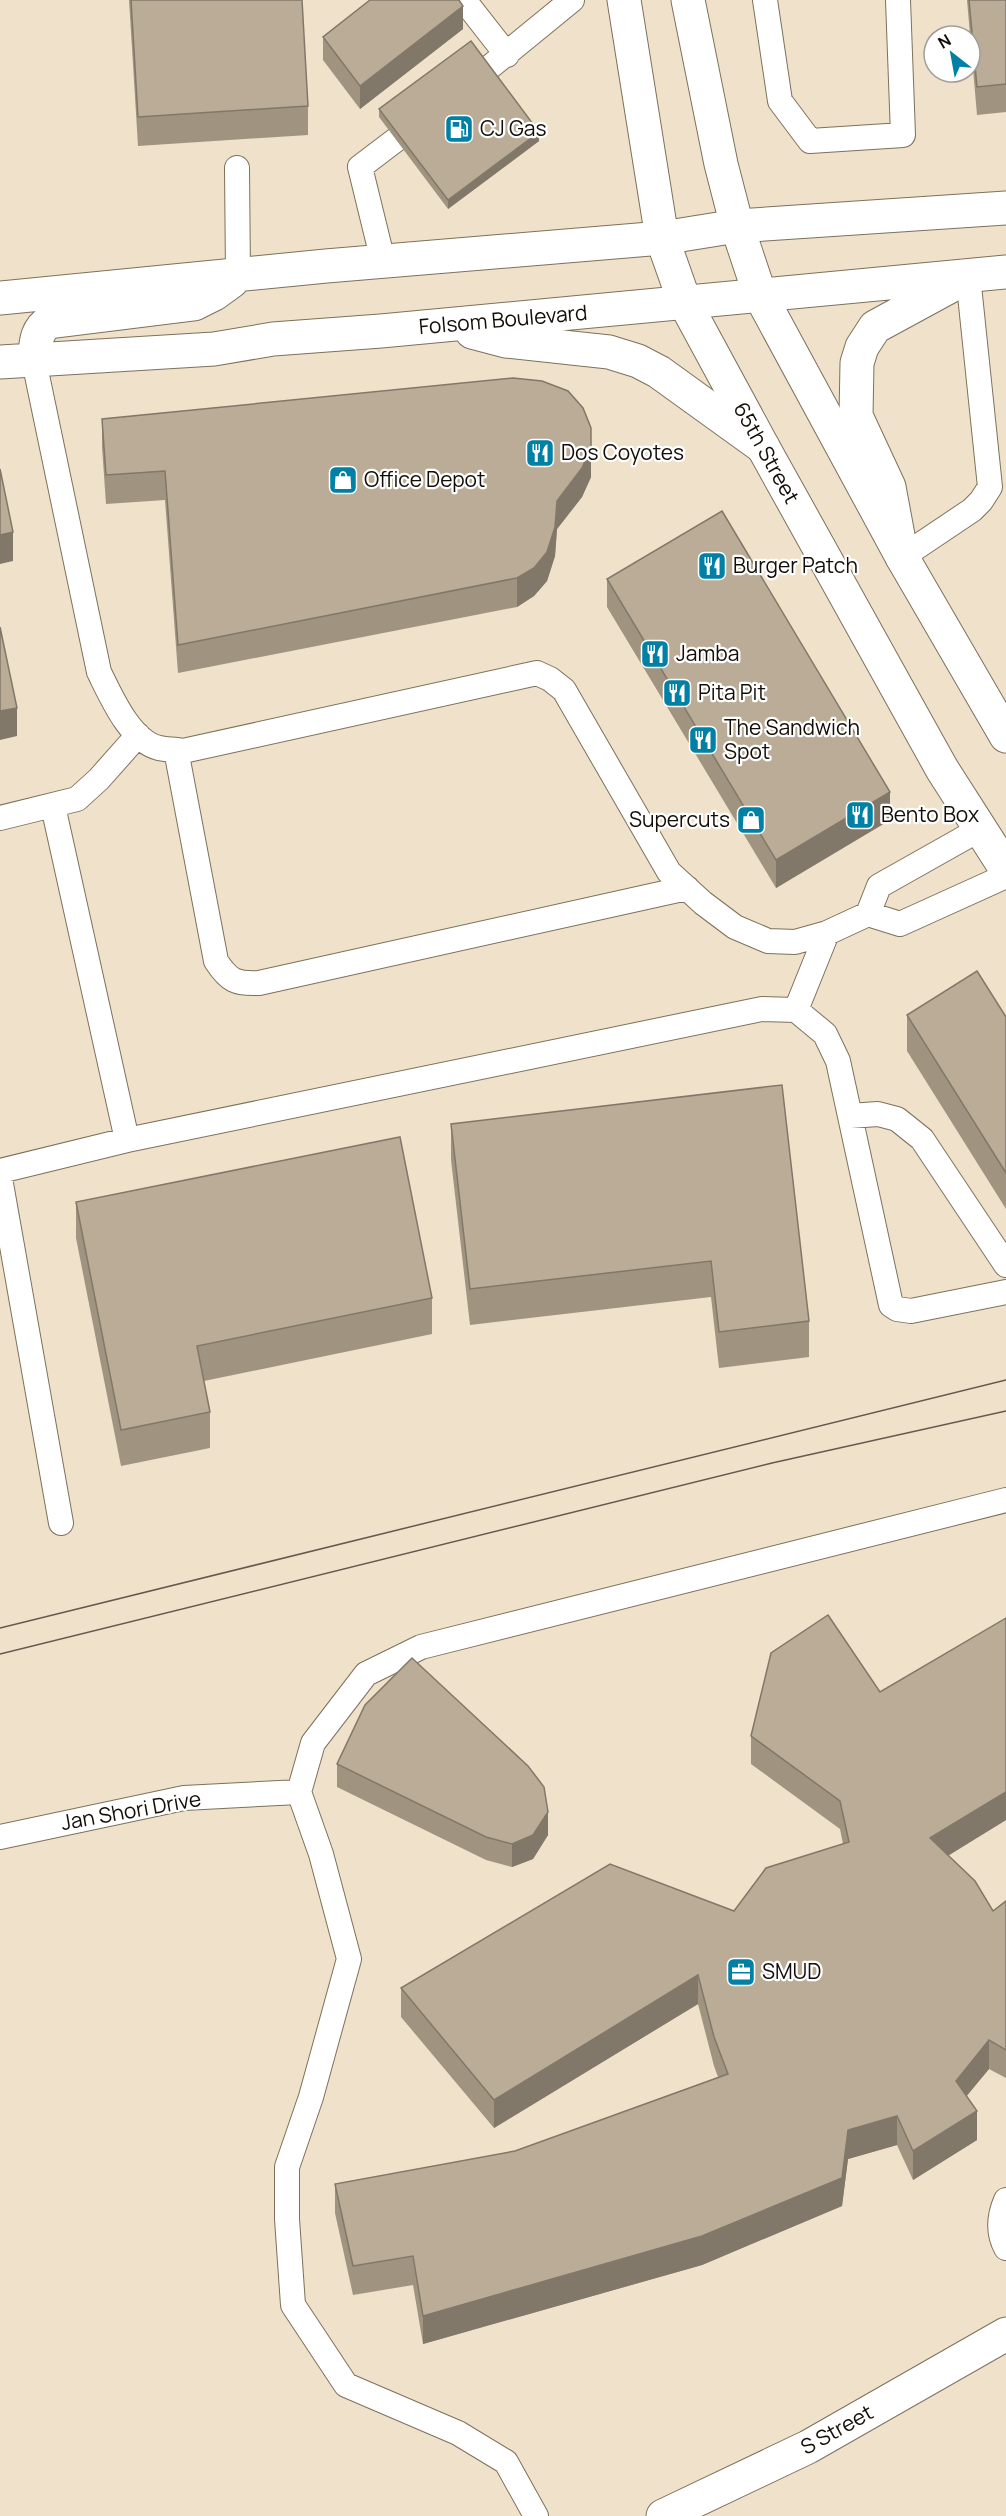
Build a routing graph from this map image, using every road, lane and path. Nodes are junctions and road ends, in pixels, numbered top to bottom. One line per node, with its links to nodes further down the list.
1 (464, 0): 7 (lane)
2 (572, 0): 7 (lane)
3 (624, 0): 11 (main road, 65th Street)
4 (688, 0): 10 (main road)
5 (765, 0): 6 (lane)
6 (898, 0)
7 (507, 55): 12 (lane)
8 (237, 168): 14 (lane)
9 (1006, 208): 10 (main road)
10 (737, 226): 11 (main road); 16 (main road)
11 (662, 238): 12 (main road); 18 (main road, 65th Street)
12 (383, 261): 14 (main road)
13 (1006, 272): 15 (main road, Folsom Boulevard)
14 (238, 276): 17 (main road); 20 (main road)
15 (968, 276): 16 (main road, Folsom Boulevard); 23 (lane); 23 (main road)
16 (760, 295): 18 (main road, Folsom Boulevard); 23 (main road)
17 (0, 298)
18 (685, 303): 19 (main road, Folsom Boulevard); 22 (main road, 65th Street)
19 (447, 325): 20 (main road, Folsom Boulevard); 22 (main road)
20 (34, 361): 21 (main road, Folsom Boulevard); 24 (lane)
21 (0, 362)
22 (762, 447): 29 (main road, 65th Street)
23 (902, 557): 25 (main road)
24 (138, 735): 26 (lane); 27 (lane)
25 (1006, 736)
26 (176, 750): 32 (lane); 32 (lane)
27 (54, 806): 28 (lane); 37 (lane)
28 (0, 818)
29 (982, 828): 30 (main road, 65th Street); 33 (lane)
30 (1006, 869)
31 (1006, 876): 33 (lane)
32 (687, 888): 34 (lane)
33 (868, 914): 34 (lane)
34 (827, 933): 35 (lane)
35 (796, 1010): 36 (lane); 37 (lane)
36 (850, 1116): 40 (lane); 41 (lane)
37 (126, 1140): 38 (lane)
38 (0, 1171)
39 (0, 1178): 43 (lane)
40 (1006, 1265)
41 (1006, 1292)
42 (1006, 1500): 44 (lane)
43 (61, 1523)
44 (299, 1792): 45 (lane, Jan Shori Drive); 49 (lane)
45 (0, 1837)
46 (1006, 2200): 47 (lane)
47 (1006, 2248)
48 (1006, 2334): 50 (main road, S Street)
49 (536, 2516)
50 (663, 2516)

